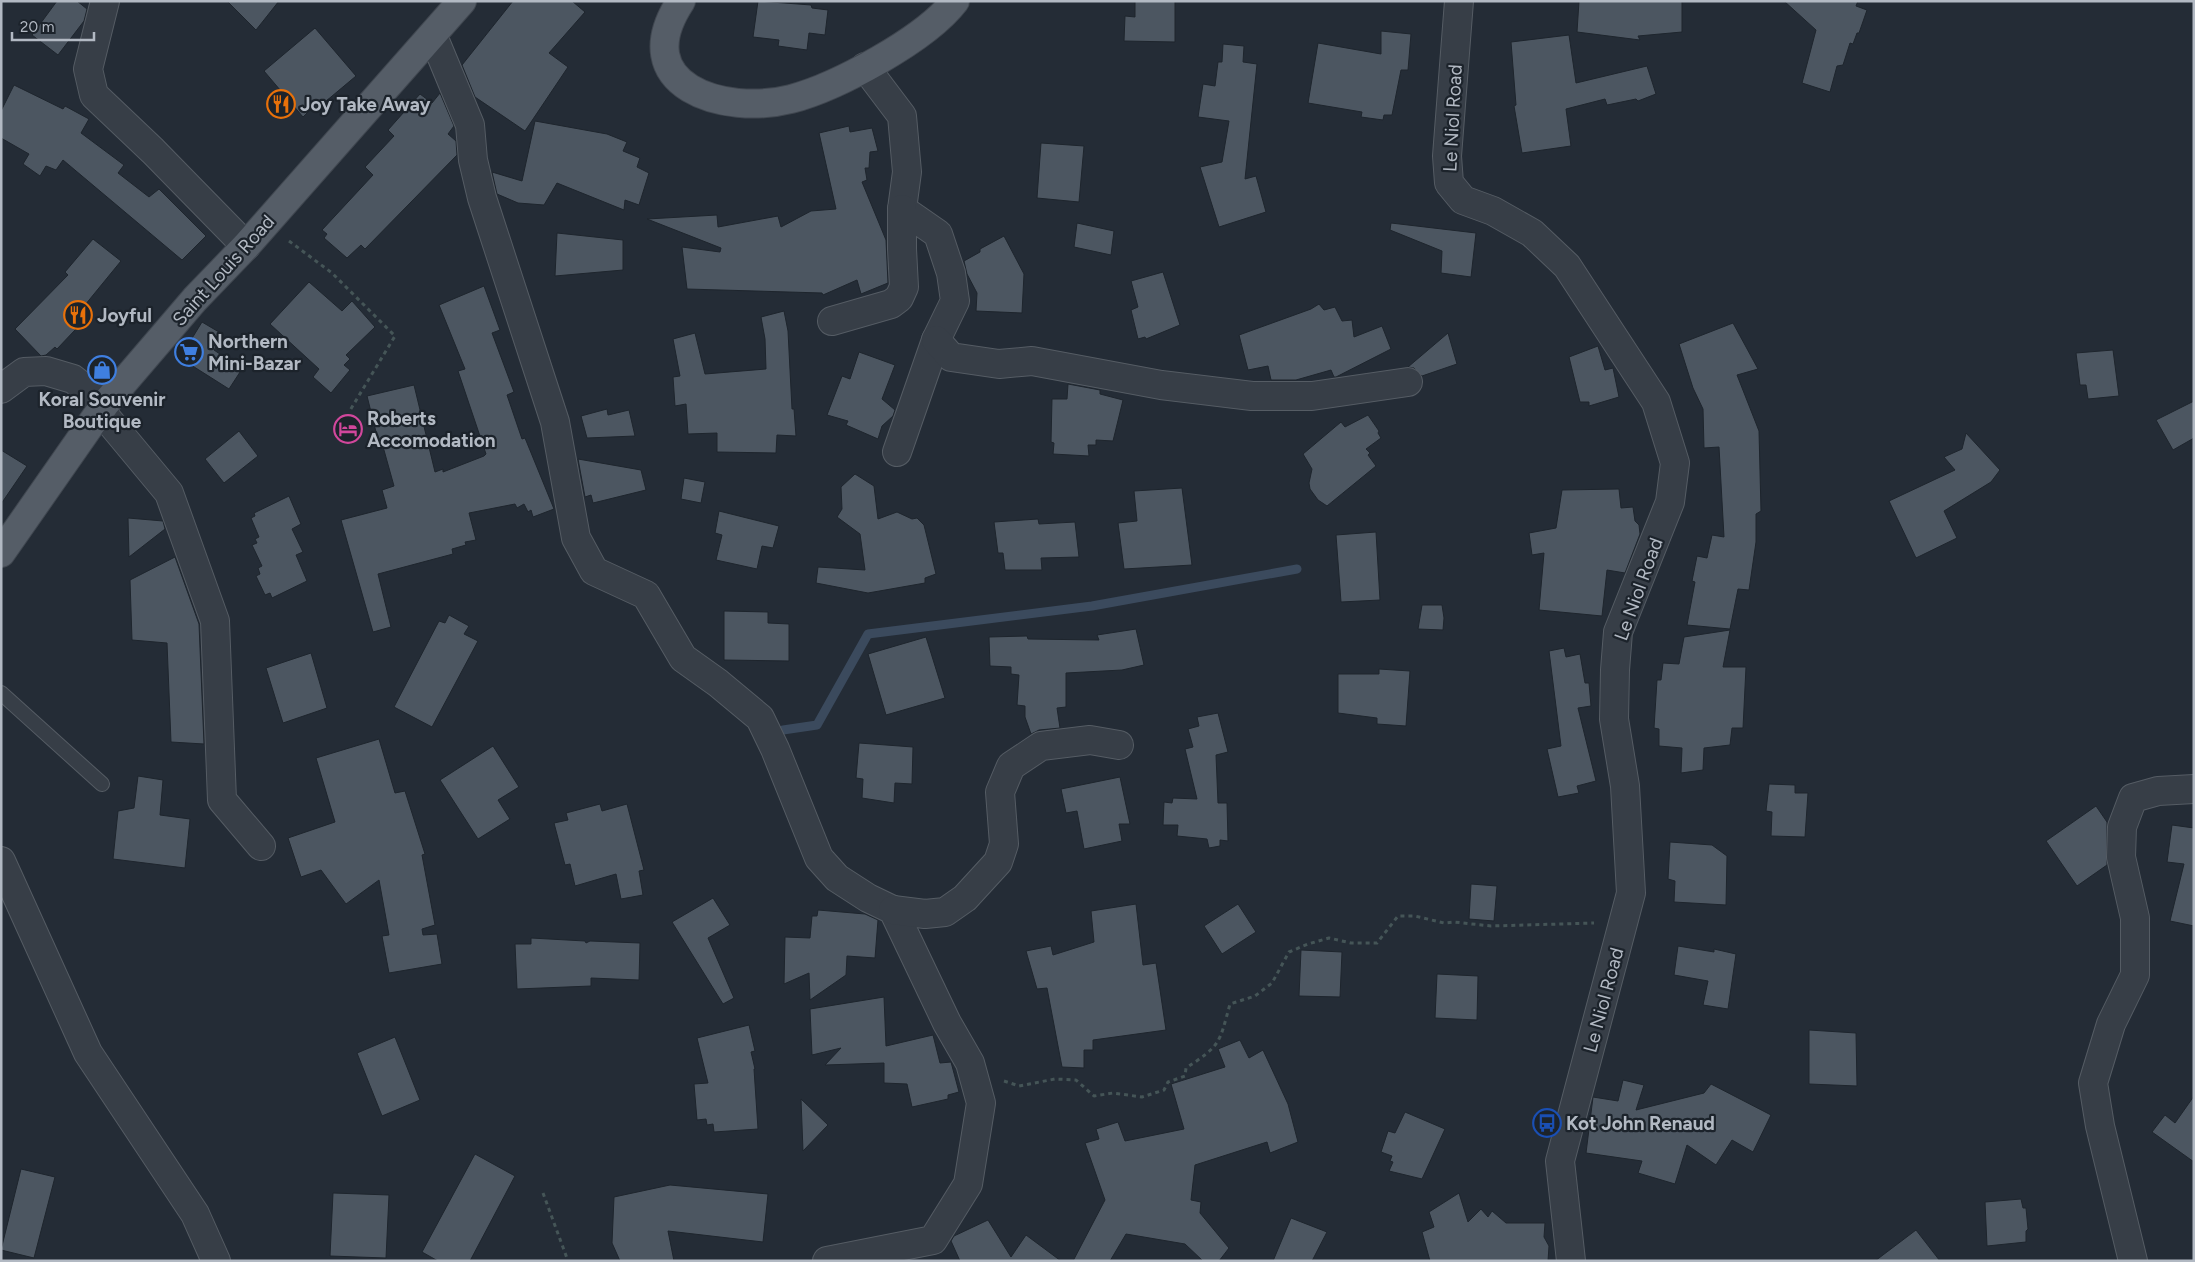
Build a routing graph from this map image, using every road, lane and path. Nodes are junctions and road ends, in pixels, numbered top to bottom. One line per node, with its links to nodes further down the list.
1 (105, 1): 10 (street)
2 (462, 1): 6 (main road, Saint Louis Road)
3 (681, 1): 7 (main road)
4 (955, 1): 7 (main road)
5 (1459, 1): 26 (street, Le Niol Road)
6 (433, 36): 9 (main road, Saint Louis Road); 25 (street)
7 (866, 67): 8 (street)
8 (902, 209): 11 (street); 12 (street)
9 (266, 224): 10 (main road, Saint Louis Road); 16 (path)
10 (246, 246): 15 (main road, Saint Louis Road)
11 (832, 321)
12 (936, 340): 13 (street); 17 (street)
13 (1408, 382)
14 (1, 390): 15 (street)
15 (103, 407): 18 (main road, Saint Louis Road); 23 (street)
16 (349, 412)
17 (896, 452)
18 (1, 553)
19 (1, 693): 21 (lane)
20 (1119, 745): 25 (street)
21 (102, 784)
22 (2194, 789): 33 (street)
23 (261, 846)
24 (1, 861): 29 (street)
25 (893, 910): 27 (street)
26 (1620, 934): 27 (path); 32 (street, Le Niol Road)
27 (970, 1063): 31 (street)
28 (542, 1193): 30 (path)
29 (216, 1261)
30 (568, 1261)
31 (827, 1261)
32 (1571, 1261)
33 (2133, 1261)

